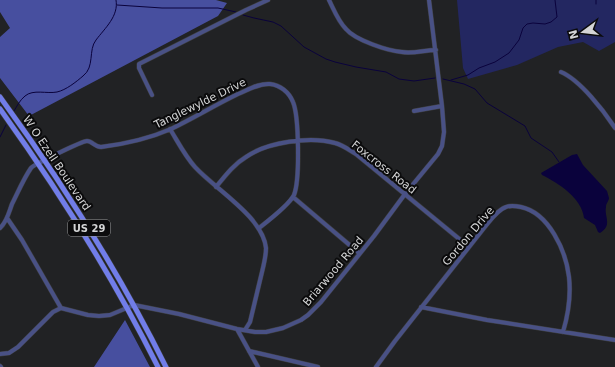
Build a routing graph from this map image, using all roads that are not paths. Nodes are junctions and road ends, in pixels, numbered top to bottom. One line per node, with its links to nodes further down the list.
1 (268, 0): 6 (street)
2 (329, 0): 4 (street)
3 (429, 0): 4 (street, Briarwood Road)
4 (436, 50): 8 (street, Briarwood Road)
5 (561, 72): 11 (street)
6 (152, 95)
7 (0, 97): 14 (main road, W O Ezell Boulevard / US 29)
8 (442, 106): 10 (street); 17 (street, Briarwood Road)
9 (0, 109): 15 (main road, W O Ezell Boulevard / US 29)
10 (414, 111)
11 (615, 128)
12 (170, 129): 13 (street, Tanglewylde Drive); 14 (street, Tanglewylde Drive); 16 (street)
13 (297, 141): 16 (street, Foxcross Road); 17 (street, Foxcross Road); 18 (street, Tanglewylde Drive)
14 (45, 161): 15 (street, Tanglewylde Drive); 24 (main road, W O Ezell Boulevard / US 29)
15 (39, 164): 19 (street, Tanglewylde Drive); 27 (main road, W O Ezell Boulevard / US 29)
16 (216, 187): 21 (street)
17 (405, 194): 22 (street, Foxcross Road); 23 (street, Briarwood Road)
18 (293, 197): 21 (street); 23 (street)
19 (7, 218): 20 (street, Tanglewylde Drive); 26 (street)
20 (0, 228)
21 (259, 228): 29 (street)
22 (469, 247): 25 (street, Gordon Drive); 30 (street, Gordon Drive)
23 (359, 253): 29 (street, Briarwood Road)
24 (134, 305): 27 (street); 28 (street, Briarwood Road); 34 (main road, W O Ezell Boulevard / US 29)
25 (421, 307): 30 (street); 38 (street, Gordon Drive)
26 (61, 308): 27 (street); 33 (street)
27 (127, 308): 35 (main road, W O Ezell Boulevard / US 29)
28 (237, 330): 29 (street, Briarwood Road); 32 (street)
29 (245, 330)
30 (563, 332): 31 (street)
31 (615, 340)
32 (249, 351): 36 (street); 37 (street)
33 (0, 354)
34 (165, 366)
35 (158, 367)
36 (258, 367)
37 (318, 367)
38 (376, 367)

